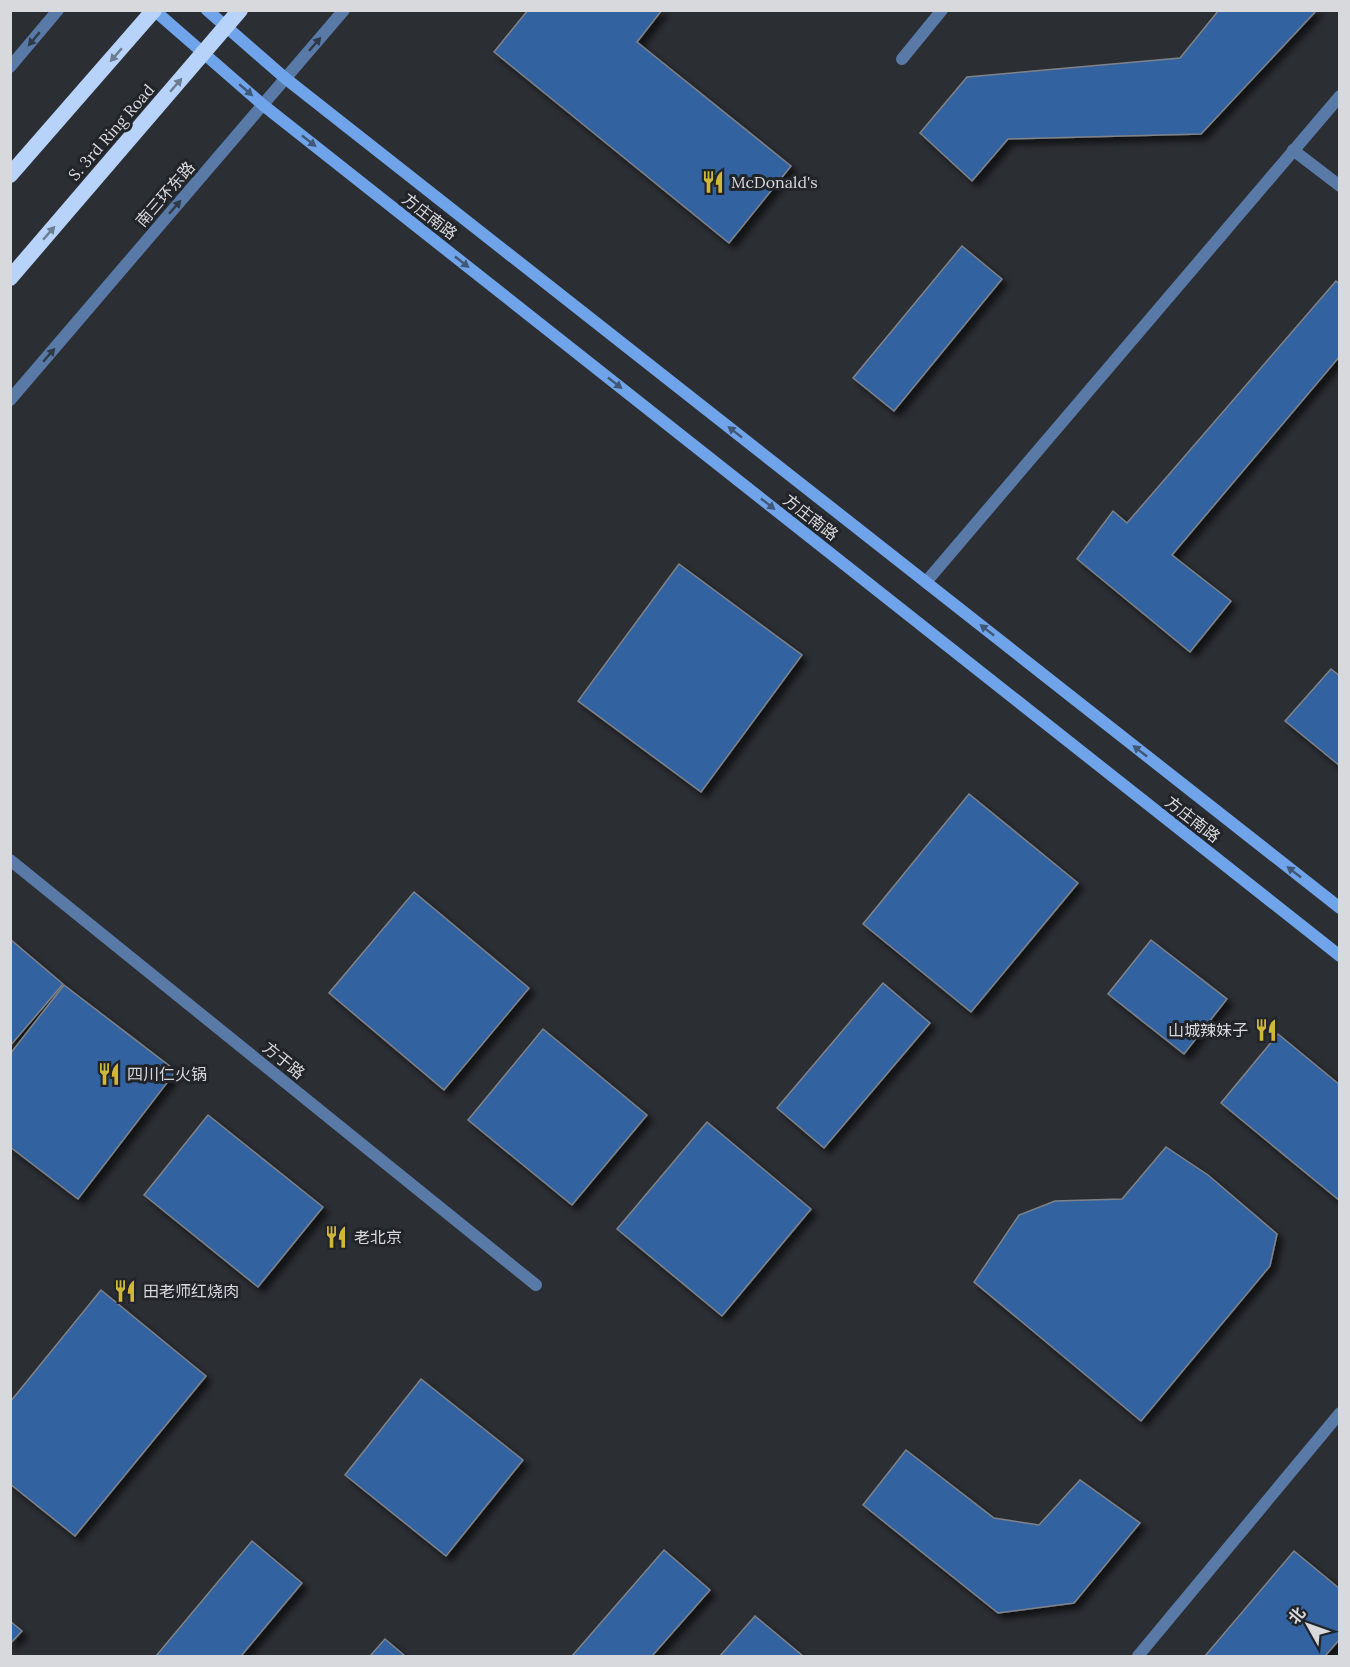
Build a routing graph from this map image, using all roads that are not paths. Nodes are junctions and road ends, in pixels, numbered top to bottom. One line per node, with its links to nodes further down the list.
1 (58, 10): 8 (street, one-way to 8)
2 (154, 10): 11 (main road, 方庄南路, one-way to 11); 13 (highway, one-way to 13, bridge)
3 (207, 10): 9 (main road, 方庄南路)
4 (240, 10): 15 (highway, S. 3rd Ring Road, one-way to 4, bridge)
5 (344, 10): 9 (street, 南三环东路, one-way to 5)
6 (942, 10): 7 (street)
7 (902, 59)
8 (10, 67)
9 (285, 78): 11 (street, 南三环东路); 17 (main road, 方庄南路, one-way to 9)
10 (1340, 96): 12 (street)
11 (263, 105): 16 (street, 南三环东路, one-way to 11); 20 (main road, 方庄南路, one-way to 20)
12 (1293, 150): 14 (street); 17 (street)
13 (10, 175)
14 (1340, 186)
15 (10, 278)
16 (10, 400)
17 (926, 582): 19 (main road, 方庄南路, one-way to 17)
18 (10, 860): 21 (street, 方于路)
19 (1340, 908)
20 (1340, 956)
21 (536, 1285)
22 (1340, 1413): 23 (street)
23 (1138, 1656)

